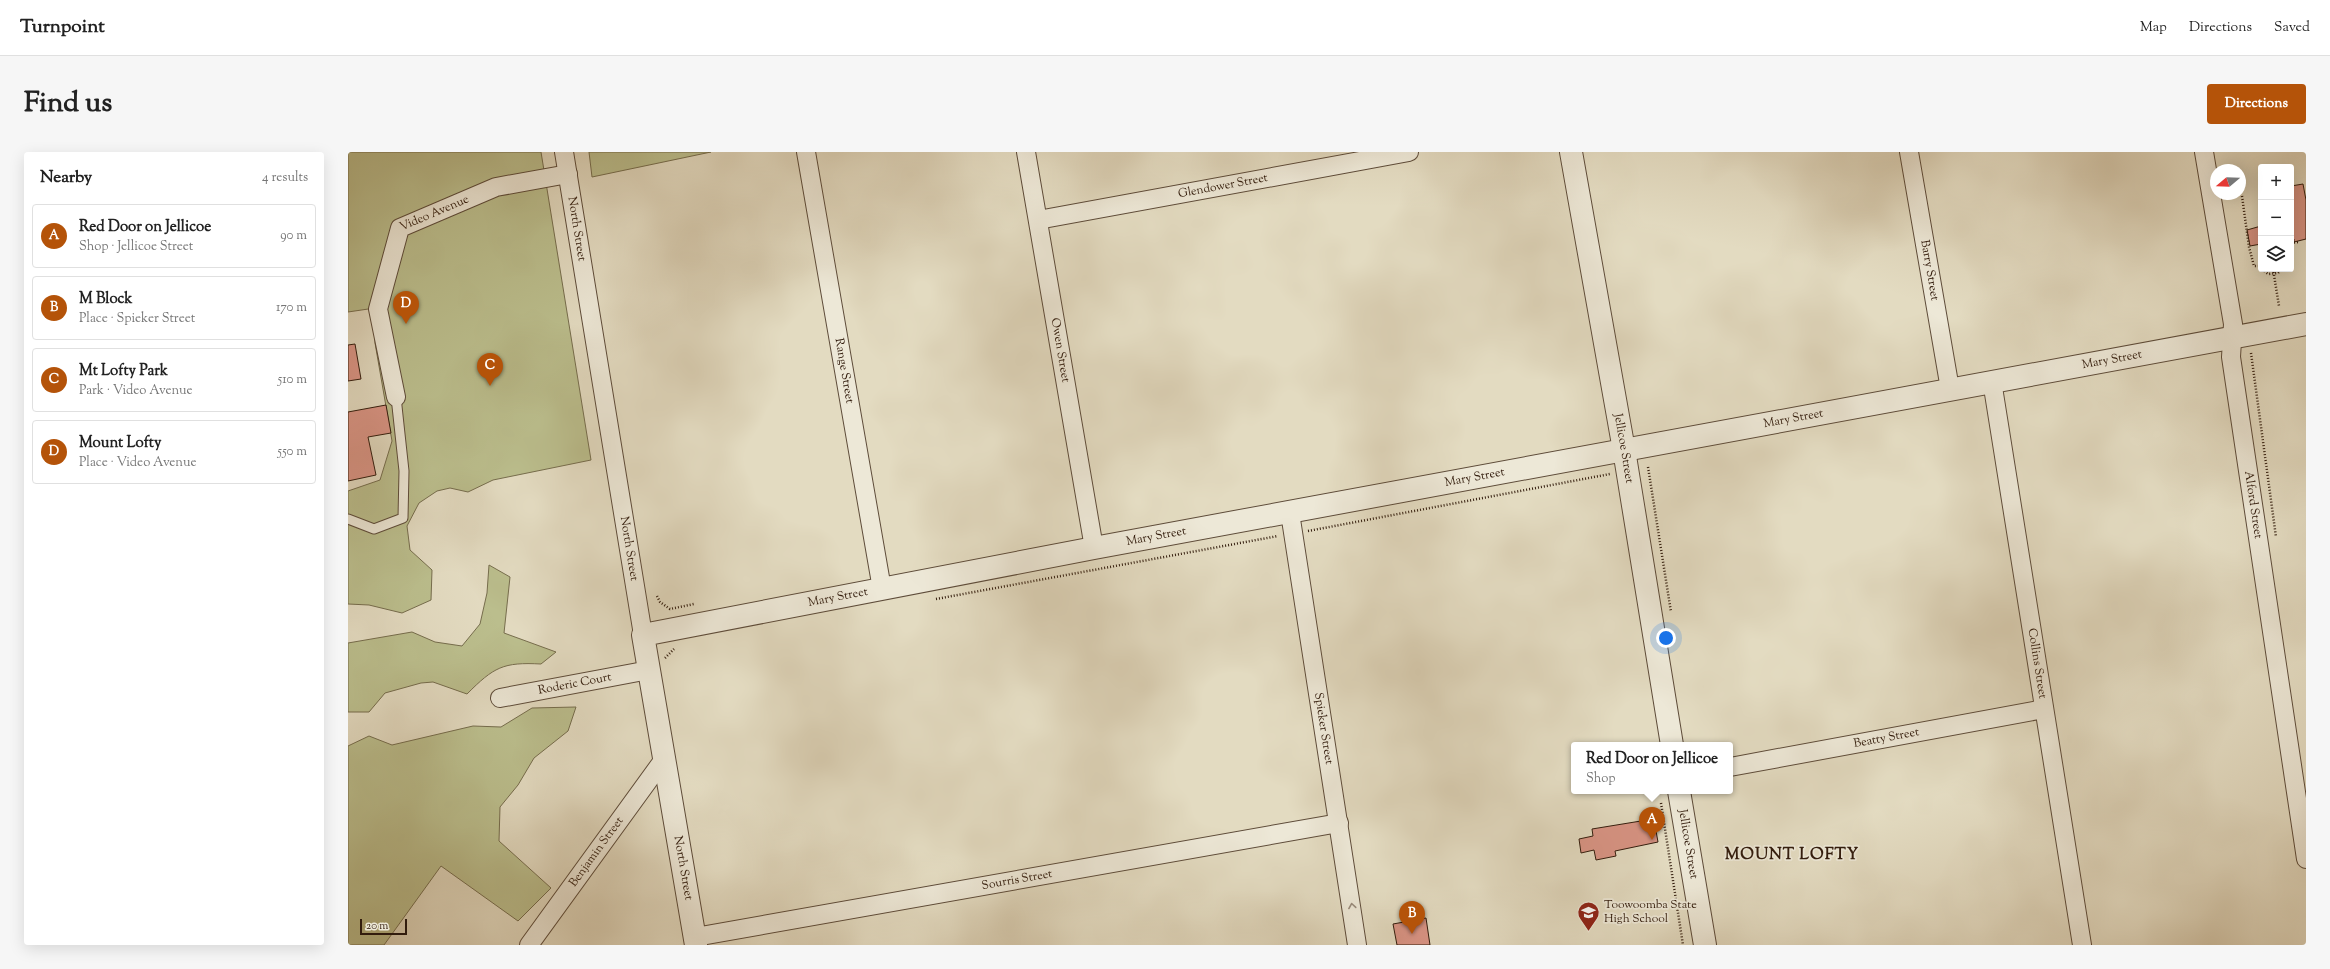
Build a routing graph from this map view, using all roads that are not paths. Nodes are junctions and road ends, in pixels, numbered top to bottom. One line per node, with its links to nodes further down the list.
1 (564, 152): 8 (street, North Street)
2 (806, 152): 19 (street, Range Street)
3 (1026, 152): 9 (street, Owen Street)
4 (1409, 152): 9 (street, Glendower Street)
5 (1571, 152): 15 (street, Jellicoe Street)
6 (1909, 152): 13 (street, Barry Street)
7 (2204, 152): 11 (street, Alford Street)
8 (568, 174): 14 (street, Video Avenue); 20 (street, North Street)
9 (1038, 220): 18 (street, Owen Street)
10 (2306, 324): 11 (street, Mary Street)
11 (2231, 338): 12 (street, Mary Street); 29 (street, Alford Street)
12 (1992, 381): 13 (street, Mary Street); 23 (street, Collins Street)
13 (1950, 389): 15 (street, Mary Street)
14 (396, 398): 16 (lane)
15 (1624, 450): 17 (street, Mary Street); 24 (street, Jellicoe Street)
16 (348, 519)
17 (1291, 523): 18 (street, Mary Street); 28 (street, Spieker Street)
18 (1094, 548): 19 (street, Mary Street)
19 (882, 589): 20 (street, Mary Street)
20 (643, 635): 21 (street, North Street)
21 (656, 665): 22 (street, Roderic Court); 25 (street, North Street)
22 (500, 698)
23 (2044, 709): 26 (street, Beatty Street); 34 (street, Collins Street)
24 (1672, 742)
25 (664, 759): 30 (street, North Street); 31 (street, Benjamin Street)
26 (1733, 766)
27 (1670, 795): 33 (street, Jellicoe Street)
28 (1339, 823): 30 (street, Sourris Street); 32 (street, Spieker Street, one-way to 28)
29 (2306, 859)
30 (695, 941)
31 (529, 945)
32 (1358, 945)
33 (1705, 945)
34 (2082, 945)

